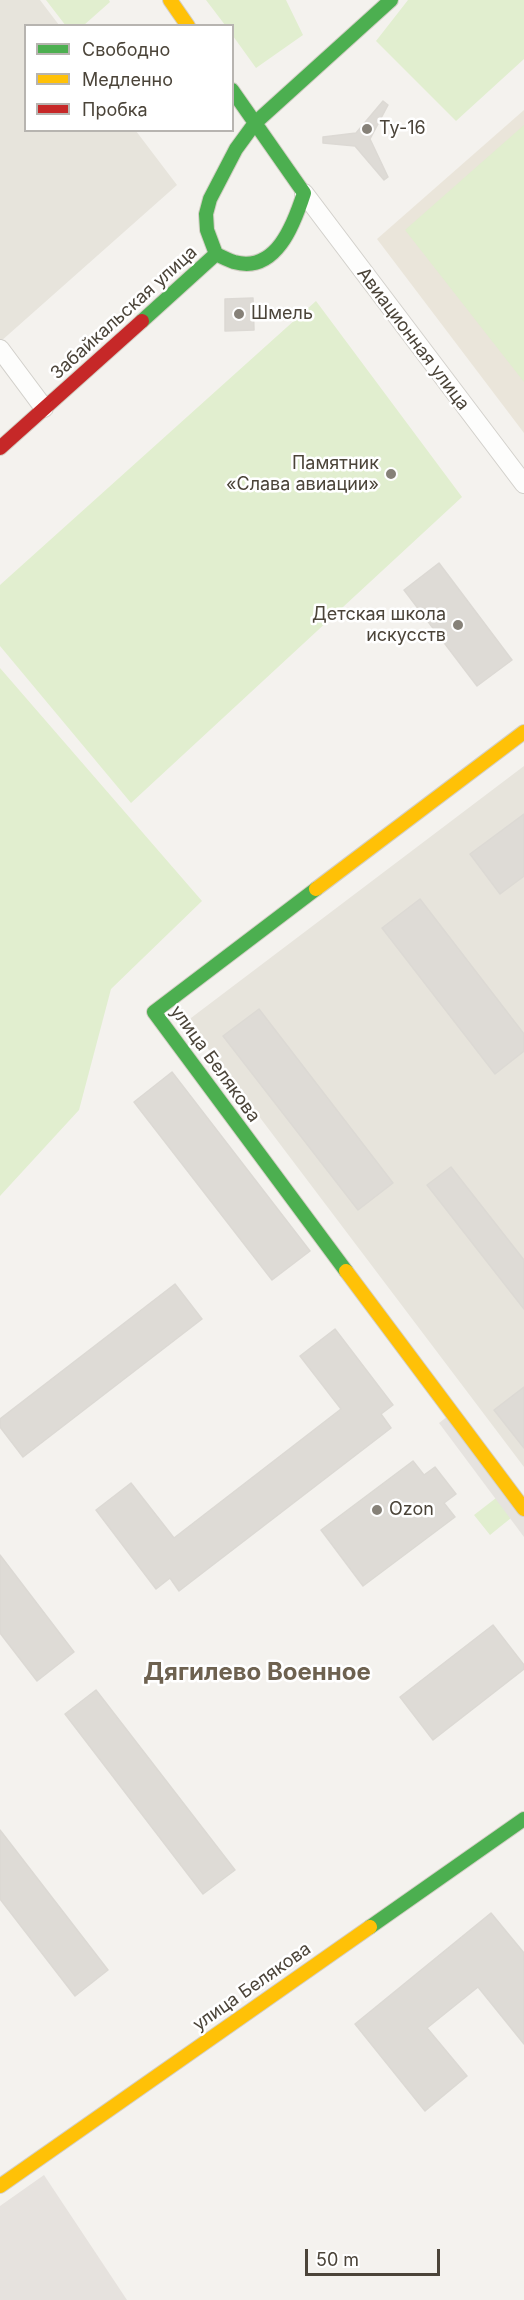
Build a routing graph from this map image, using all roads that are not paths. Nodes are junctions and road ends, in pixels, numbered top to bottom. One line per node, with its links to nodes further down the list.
1 (170, 0): 3 (street)
2 (391, 0): 5 (street, Забайкальская улица)
3 (187, 24)
4 (234, 93): 5 (street, Авиационная улица)
5 (255, 123): 6 (street, Авиационная улица); 7 (street, Забайкальская улица)
6 (304, 193): 7 (street); 11 (street, Авиационная улица)
7 (216, 254): 9 (street, Забайкальская улица)
8 (0, 349): 9 (street)
9 (44, 408): 10 (street, Забайкальская улица)
10 (0, 448)
11 (524, 484)
12 (524, 732): 13 (street, улица Белякова)
13 (524, 1509)
14 (524, 1819): 15 (street, улица Белякова)
15 (0, 2186)

